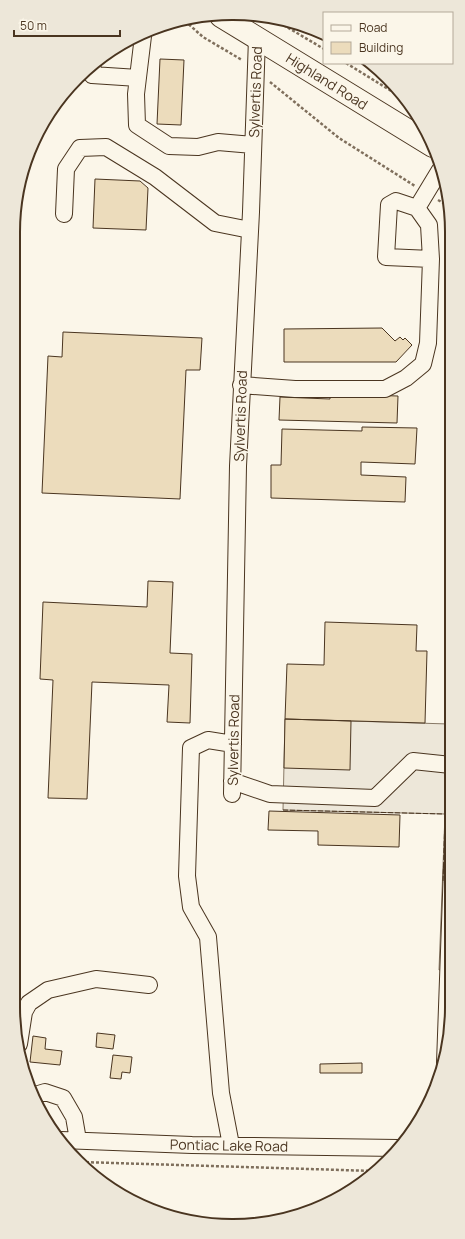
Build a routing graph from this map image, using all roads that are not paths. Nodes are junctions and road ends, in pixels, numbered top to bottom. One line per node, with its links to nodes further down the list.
1 (228, 20): 2 (highway, Highland Road)
2 (257, 38): 6 (highway, Highland Road); 7 (street, Sylvertis Road)
3 (142, 40): 5 (street)
4 (92, 73): 5 (street)
5 (138, 78): 7 (street)
6 (424, 140)
7 (254, 145): 11 (street, Sylvertis Road)
8 (437, 175): 9 (street)
9 (417, 208): 12 (street); 12 (street)
10 (64, 214): 11 (street)
11 (250, 230): 13 (street, Sylvertis Road)
12 (431, 259): 13 (street)
13 (241, 385): 14 (street, Sylvertis Road)
14 (233, 744): 15 (street, Sylvertis Road); 21 (street)
15 (445, 764)
16 (149, 985): 17 (street)
17 (21, 1029)
18 (39, 1094): 20 (street)
19 (67, 1140): 20 (street, Pontiac Lake Road)
20 (78, 1140): 21 (street, Pontiac Lake Road)
21 (231, 1145): 22 (street, Pontiac Lake Road)
22 (391, 1148)

